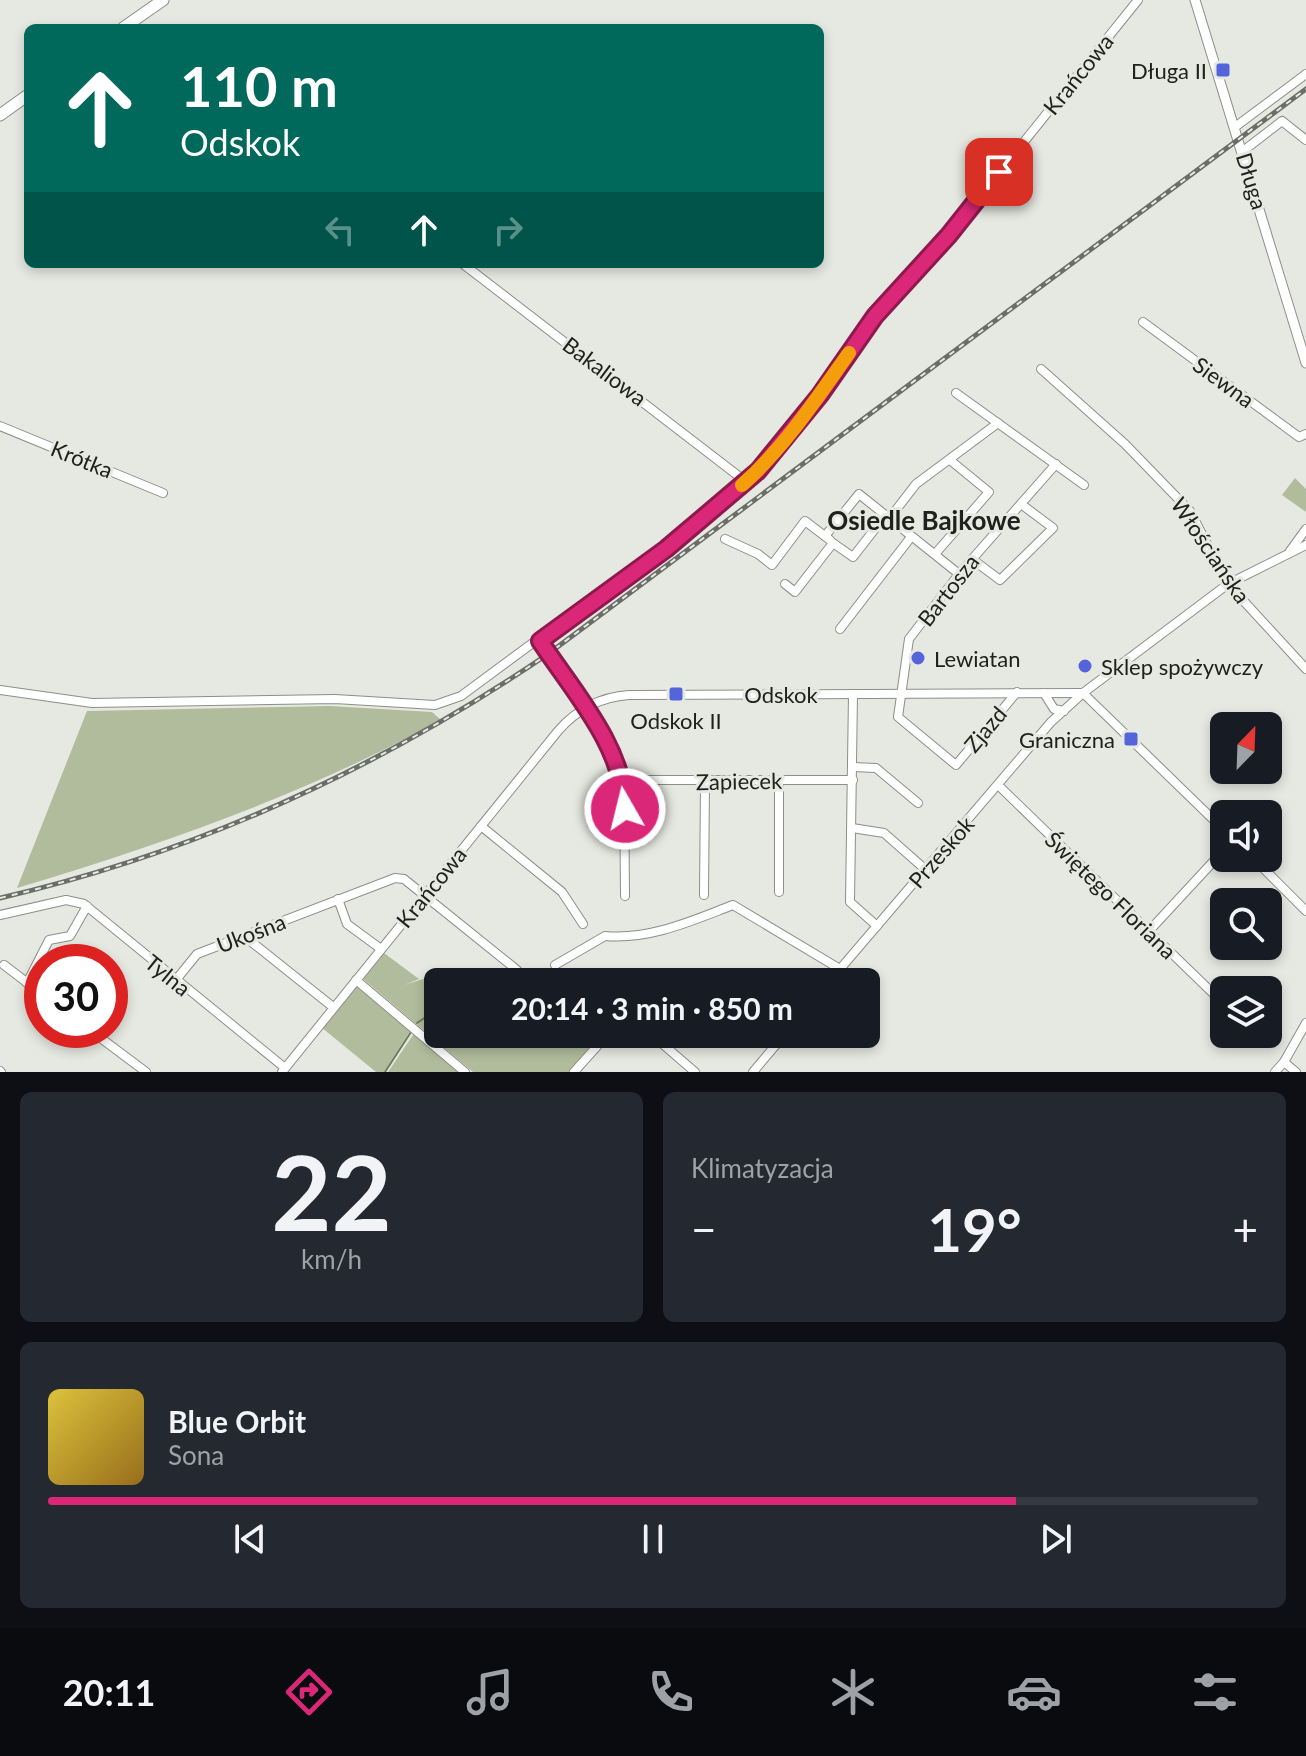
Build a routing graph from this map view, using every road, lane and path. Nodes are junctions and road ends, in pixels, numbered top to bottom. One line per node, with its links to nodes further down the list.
1 (163, 0): 4 (main road)
2 (1138, 0): 21 (street, Krańcowa)
3 (1195, 0): 8 (street, Długa)
4 (129, 24)
5 (1306, 74): 8 (street)
6 (24, 98): 7 (main road)
7 (0, 115)
8 (1235, 127): 10 (street, Długa)
9 (1306, 140): 10 (street)
10 (1243, 151): 13 (street, Długa)
11 (468, 268): 21 (street, Bakaliowa)
12 (1143, 322): 18 (street, Siewna)
13 (1306, 363)
14 (1041, 369): 37 (street, Włościańska)
15 (956, 393): 16 (street)
16 (998, 423): 19 (street); 20 (street)
17 (0, 426): 23 (street, Krótka)
18 (1306, 434)
19 (950, 460): 25 (street); 33 (street)
20 (1056, 464): 22 (street); 24 (street, Bartosza)
21 (745, 481): 39 (street, Krańcowa)
22 (1084, 485)
23 (163, 493)
24 (1021, 504): 34 (street, Bartosza); 34 (street)
25 (887, 517): 27 (street); 28 (street); 30 (street)
26 (1306, 529): 32 (street)
27 (825, 536): 29 (street); 30 (street)
28 (911, 537): 33 (street); 38 (street)
29 (725, 539)
30 (833, 543): 36 (street)
31 (1306, 545): 32 (street, Przeskok)
32 (1290, 551): 37 (street, Przeskok)
33 (935, 554): 35 (street)
34 (972, 559): 35 (street, Bartosza)
35 (959, 574): 44 (street, Bartosza)
36 (785, 584)
37 (1228, 584): 40 (street, Włościańska); 46 (street, Przeskok)
38 (840, 629)
39 (540, 641): 41 (street, Krańcowa); 49 (street)
40 (1306, 669)
41 (0, 690)
42 (1017, 692): 44 (street, Odskok); 44 (street, Zjazd); 45 (street, Odskok)
43 (1061, 692): 45 (street, Odskok); 46 (street, Odskok); 48 (street); 50 (street)
44 (902, 693): 47 (street, Odskok)
45 (1044, 693): 48 (street)
46 (1083, 693): 50 (street, Przeskok); 59 (street)
47 (853, 694): 49 (street, Odskok); 52 (street)
48 (1052, 704): 50 (street); 51 (street)
49 (585, 707): 53 (street); 60 (street, Krańcowa)
50 (1067, 708): 51 (street, Przeskok)
51 (1051, 722): 57 (street, Przeskok)
52 (853, 767): 55 (street); 58 (street)
53 (624, 780): 56 (street, Zapiecek); 68 (street)
54 (779, 780): 55 (street, Zapiecek); 56 (street, Zapiecek); 65 (street)
55 (853, 780): 61 (street)
56 (705, 782): 67 (street)
57 (998, 785): 63 (street, Przeskok); 75 (street, Świętego Floriana)
58 (918, 803)
59 (1210, 816)
60 (481, 826): 66 (street, Krańcowa); 73 (street)
61 (852, 828): 63 (street); 74 (street)
62 (1210, 865): 75 (street)
63 (926, 870): 74 (street, Przeskok)
64 (1267, 872): 71 (street)
65 (779, 892)
66 (424, 895): 69 (street, Ukośna); 78 (street, Krańcowa); 81 (street)
67 (704, 895)
68 (625, 896)
69 (338, 899): 76 (street, Ukośna); 78 (street)
70 (87, 906): 72 (street); 77 (street); 86 (street, Tylna)
71 (1306, 911)
72 (0, 915)
73 (583, 924)
74 (877, 926): 83 (street, Przeskok)
75 (1149, 931): 87 (street, Świętego Floriana)
76 (244, 936): 86 (street, Ukośna); 88 (street)
77 (47, 944)
78 (381, 949): 84 (street, Krańcowa)
79 (4, 965): 85 (street)
80 (555, 965): 82 (street)
81 (515, 968)
82 (838, 968)
83 (841, 968)
84 (356, 980): 88 (street, Krańcowa); 98 (street)
85 (24, 981)
86 (175, 981): 95 (street, Tylna)
87 (1210, 990)
88 (333, 1007): 95 (street, Krańcowa)
89 (1306, 1023): 94 (street)
90 (114, 1048): 97 (street)
91 (597, 1048): 96 (street)
92 (667, 1048): 99 (street)
93 (773, 1048): 100 (street)
94 (1284, 1062): 101 (street); 102 (street)
95 (284, 1070)
96 (579, 1070)
97 (146, 1072)
98 (465, 1072)
99 (695, 1072)
100 (753, 1072)
101 (1275, 1072)
102 (1296, 1072)

